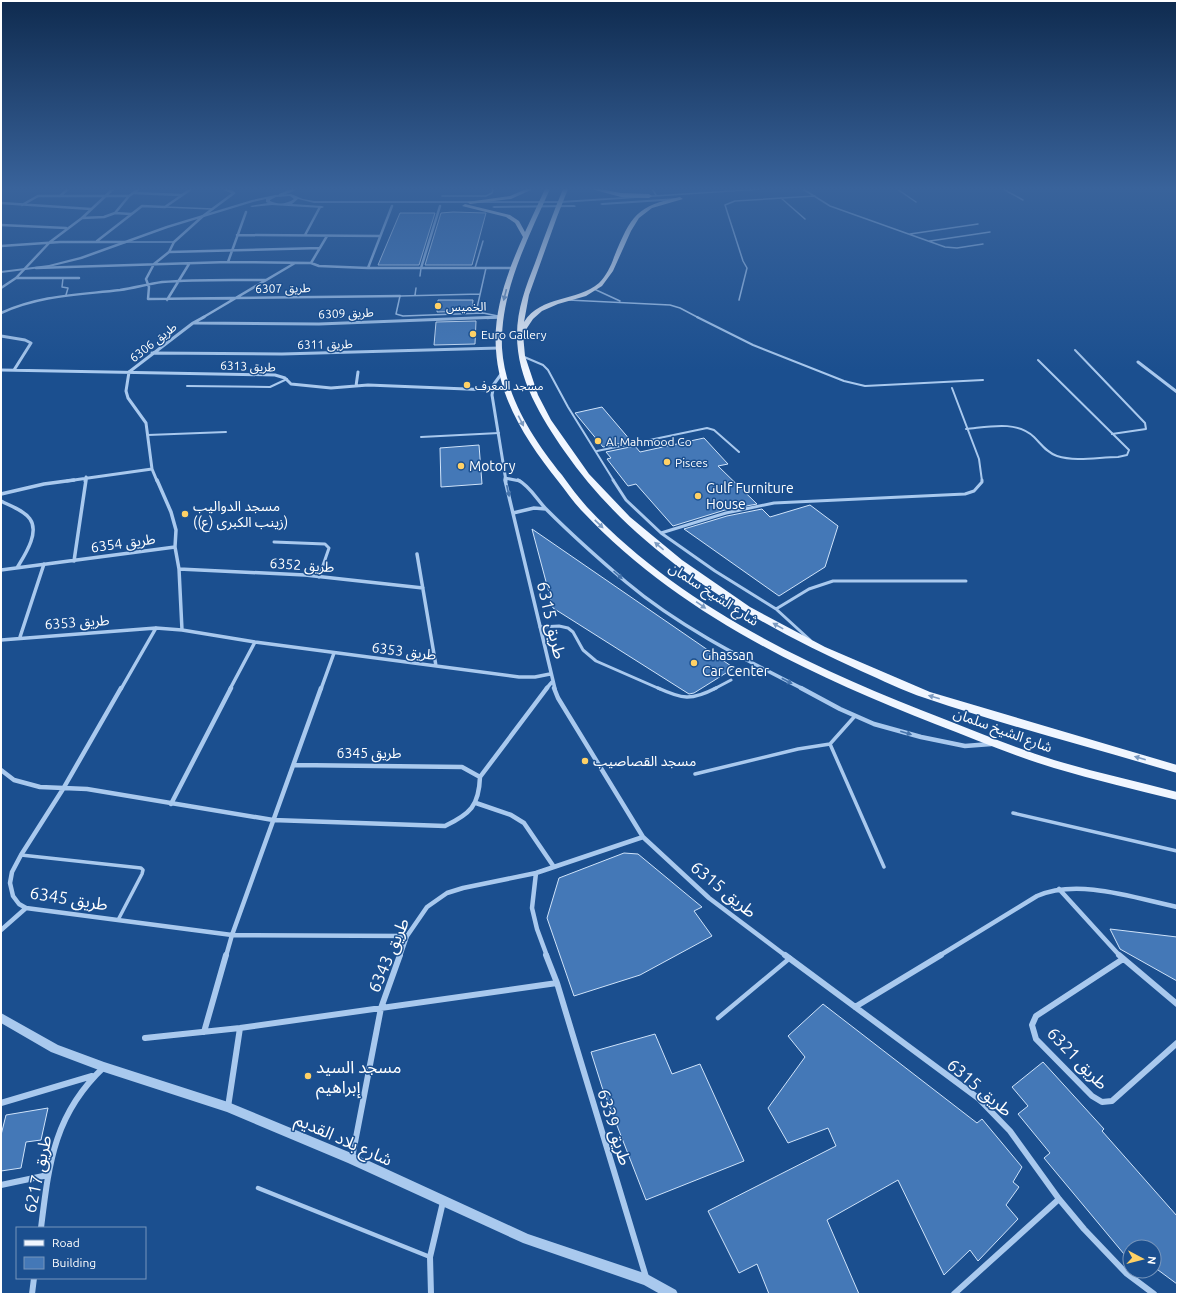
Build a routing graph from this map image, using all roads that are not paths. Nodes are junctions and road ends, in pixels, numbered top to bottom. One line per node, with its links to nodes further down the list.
1 (43, 249): 24 (street)
2 (105, 249): 24 (street)
3 (258, 249): 12 (street)
4 (319, 249): 16 (street)
5 (375, 249): 19 (street)
6 (427, 249): 20 (street)
7 (481, 249): 21 (lane)
8 (521, 249): 23 (main road, شارع الشيخ سلمان)
9 (541, 249): 49 (main road, شارع الشيخ سلمان)
10 (620, 249): 35 (main road)
11 (739, 249): 43 (lane)
12 (233, 250): 13 (street); 14 (street)
13 (169, 252): 17 (street)
14 (228, 262): 15 (street); 18 (street)
15 (296, 263): 16 (street); 30 (street, طريق 6306)
16 (311, 263): 19 (street)
17 (154, 264): 18 (street); 24 (street); 32 (street)
18 (189, 264): 31 (street)
19 (368, 268): 20 (street)
20 (421, 268): 21 (street); 26 (lane)
21 (475, 268): 22 (street)
22 (486, 268): 23 (street); 36 (lane)
23 (513, 268): 47 (main road, شارع الشيخ سلمان, one-way to 47)
24 (25, 269): 25 (street); 27 (street)
25 (1, 272)
26 (420, 276)
27 (16, 278): 28 (street); 33 (street)
28 (63, 278): 29 (street); 37 (lane)
29 (79, 278)
30 (266, 280): 31 (street); 40 (street, طريق 6306)
31 (180, 281): 32 (street); 41 (street)
32 (147, 284): 37 (street); 41 (street, طريق 6307)
33 (1, 288)
34 (416, 288): 38 (lane)
35 (594, 289): 42 (main road); 44 (lane)
36 (480, 294): 38 (lane); 46 (lane)
37 (66, 295): 45 (street)
38 (415, 295): 39 (lane)
39 (400, 296): 40 (street, طريق 6307); 46 (lane)
40 (235, 298): 41 (street, طريق 6307); 48 (street, طريق 6306)
41 (167, 300)
42 (564, 300): 44 (lane); 49 (main road)
43 (739, 300)
44 (623, 302): 63 (lane)
45 (1, 313)
46 (483, 313): 47 (lane)
47 (500, 316): 48 (street, طريق 6309); 51 (main road, شارع الشيخ سلمان)
48 (193, 323): 53 (street, طريق 6306)
49 (520, 335): 54 (main road, شارع الشيخ سلمان)
50 (1, 336): 58 (street)
51 (499, 348): 53 (street, طريق 6311); 61 (main road, شارع الشيخ سلمان)
52 (1075, 350): 72 (lane)
53 (151, 353): 59 (street, طريق 6306)
54 (522, 356): 75 (lane); 103 (main road, شارع الشيخ سلمان, one-way to 54)
55 (1038, 360): 72 (lane)
56 (1138, 362): 68 (street)
57 (1, 370): 58 (street, طريق 6313)
58 (14, 370): 59 (street, طريق 6313)
59 (129, 372): 62 (street, طريق 6313); 73 (street, طريق 6306)
60 (358, 372): 65 (street)
61 (502, 373): 67 (street); 110 (main road, شارع الشيخ سلمان, one-way to 110)
62 (286, 379): 64 (lane); 65 (street, طريق 6313)
63 (983, 380)
64 (187, 386)
65 (356, 386): 67 (street, طريق 6313)
66 (952, 388): 69 (lane)
67 (492, 390): 71 (street, طريق 6315)
68 (1177, 392)
69 (966, 429): 72 (lane); 84 (lane)
70 (226, 432): 73 (lane)
71 (499, 433): 74 (lane); 79 (street, طريق 6315)
72 (1112, 434)
73 (148, 435): 77 (street, طريق 6306)
74 (421, 437)
75 (597, 451): 76 (lane); 84 (lane)
76 (739, 452)
77 (152, 469): 78 (street); 86 (street, طريق 6306)
78 (86, 477): 80 (street); 88 (street, طريق 6354)
79 (505, 478): 82 (street); 83 (street, طريق 6315, one-way to 83)
80 (1, 494)
81 (1, 501): 90 (street)
82 (546, 509): 83 (street); 109 (street, one-way to 109)
83 (512, 513): 98 (street, طريق 6315)
84 (661, 533): 96 (lane)
85 (274, 542): 93 (lane)
86 (175, 547): 88 (street, طريق 6354); 91 (street, طريق 6306)
87 (417, 554): 95 (street)
88 (74, 560): 89 (street, طريق 6354)
89 (44, 564): 90 (street, طريق 6354); 100 (street, طريق 6353)
90 (17, 568): 92 (street, طريق 6354)
91 (178, 569): 93 (street, طريق 6352); 99 (street, طريق 6306)
92 (1, 570)
93 (319, 577): 95 (street, طريق 6352)
94 (966, 581): 96 (lane)
95 (423, 588): 105 (street)
96 (776, 609): 103 (lane)
97 (156, 628): 99 (street, طريق 6353); 100 (street, طريق 6353); 117 (street, طريق 6345)
98 (539, 628): 106 (street, طريق 6315); 107 (lane)
99 (182, 630): 102 (street, طريق 6353)
100 (20, 637): 101 (street, طريق 6353)
101 (1, 640)
102 (255, 642): 104 (street, طريق 6353); 120 (street)
103 (821, 649): 113 (main road, شارع الشيخ سلمان, one-way to 103)
104 (334, 653): 105 (street, طريق 6353); 112 (street)
105 (436, 666): 106 (street, طريق 6353)
106 (550, 674): 108 (street, طريق 6315)
107 (731, 680)
108 (552, 682): 116 (street); 123 (street, طريق 6315)
109 (855, 716): 110 (street, one-way to 110); 111 (lane)
110 (996, 743): 118 (main road, شارع الشيخ سلمان)
111 (830, 744): 115 (lane); 127 (lane)
112 (294, 765): 116 (street, طريق 6345); 122 (street)
113 (1177, 769)
114 (1, 770): 117 (street)
115 (695, 774)
116 (480, 777): 119 (street)
117 (63, 789): 120 (street); 125 (street, طريق 6345)
118 (1177, 796)
119 (476, 803): 122 (street); 126 (street)
120 (171, 804): 122 (street)
121 (1012, 813): 124 (lane)
122 (273, 820): 134 (street)
123 (643, 836): 126 (street, طريق 6343); 136 (street, طريق 6315)
124 (1177, 851)
125 (21, 855): 131 (street, طريق 6345); 132 (lane)
126 (554, 867): 128 (street, طريق 6343)
127 (884, 867)
128 (536, 873): 135 (street, طريق 6343); 138 (street, طريق 6339)
129 (1059, 888): 130 (street); 137 (street); 140 (street)
130 (1177, 907)
131 (26, 908): 132 (street, طريق 6345); 133 (street)
132 (118, 920): 134 (street, طريق 6345)
133 (1, 930)
134 (232, 935): 135 (street, طريق 6345); 145 (street)
135 (407, 936): 141 (street, طريق 6343)
136 (790, 958): 140 (street, طريق 6315); 143 (lane)
137 (1123, 959): 139 (street); 147 (street, طريق 6321)
138 (557, 983): 141 (street); 161 (street, طريق 6339)
139 (1177, 1004)
140 (854, 1007): 156 (street, طريق 6315)
141 (381, 1008): 144 (street, طريق 6343); 152 (street)
142 (1, 1018): 148 (street, شارع بلاد القديم)
143 (718, 1018)
144 (240, 1028): 145 (street, طريق 6343); 151 (street)
145 (204, 1032): 146 (street, طريق 6343)
146 (145, 1038)
147 (1177, 1043)
148 (104, 1067): 149 (street, طريق 6217); 151 (street, شارع بلاد القديم)
149 (93, 1076): 150 (street); 153 (street, طريق 6217)
150 (1, 1103)
151 (228, 1107): 152 (street, شارع بلاد القديم)
152 (352, 1159): 157 (street, شارع بلاد القديم)
153 (48, 1176): 154 (street); 158 (street, طريق 6217)
154 (1, 1186)
155 (258, 1188): 159 (lane)
156 (1059, 1199): 165 (street); 166 (street, طريق 6315)
157 (443, 1201): 159 (street); 161 (street, شارع بلاد القديم)
158 (41, 1227)
159 (430, 1257): 163 (street)
160 (34, 1279): 162 (street)
161 (647, 1280): 164 (street, شارع بلاد القديم)
162 (32, 1294)
163 (431, 1294)
164 (672, 1294)
165 (954, 1294)
166 (1154, 1294)

